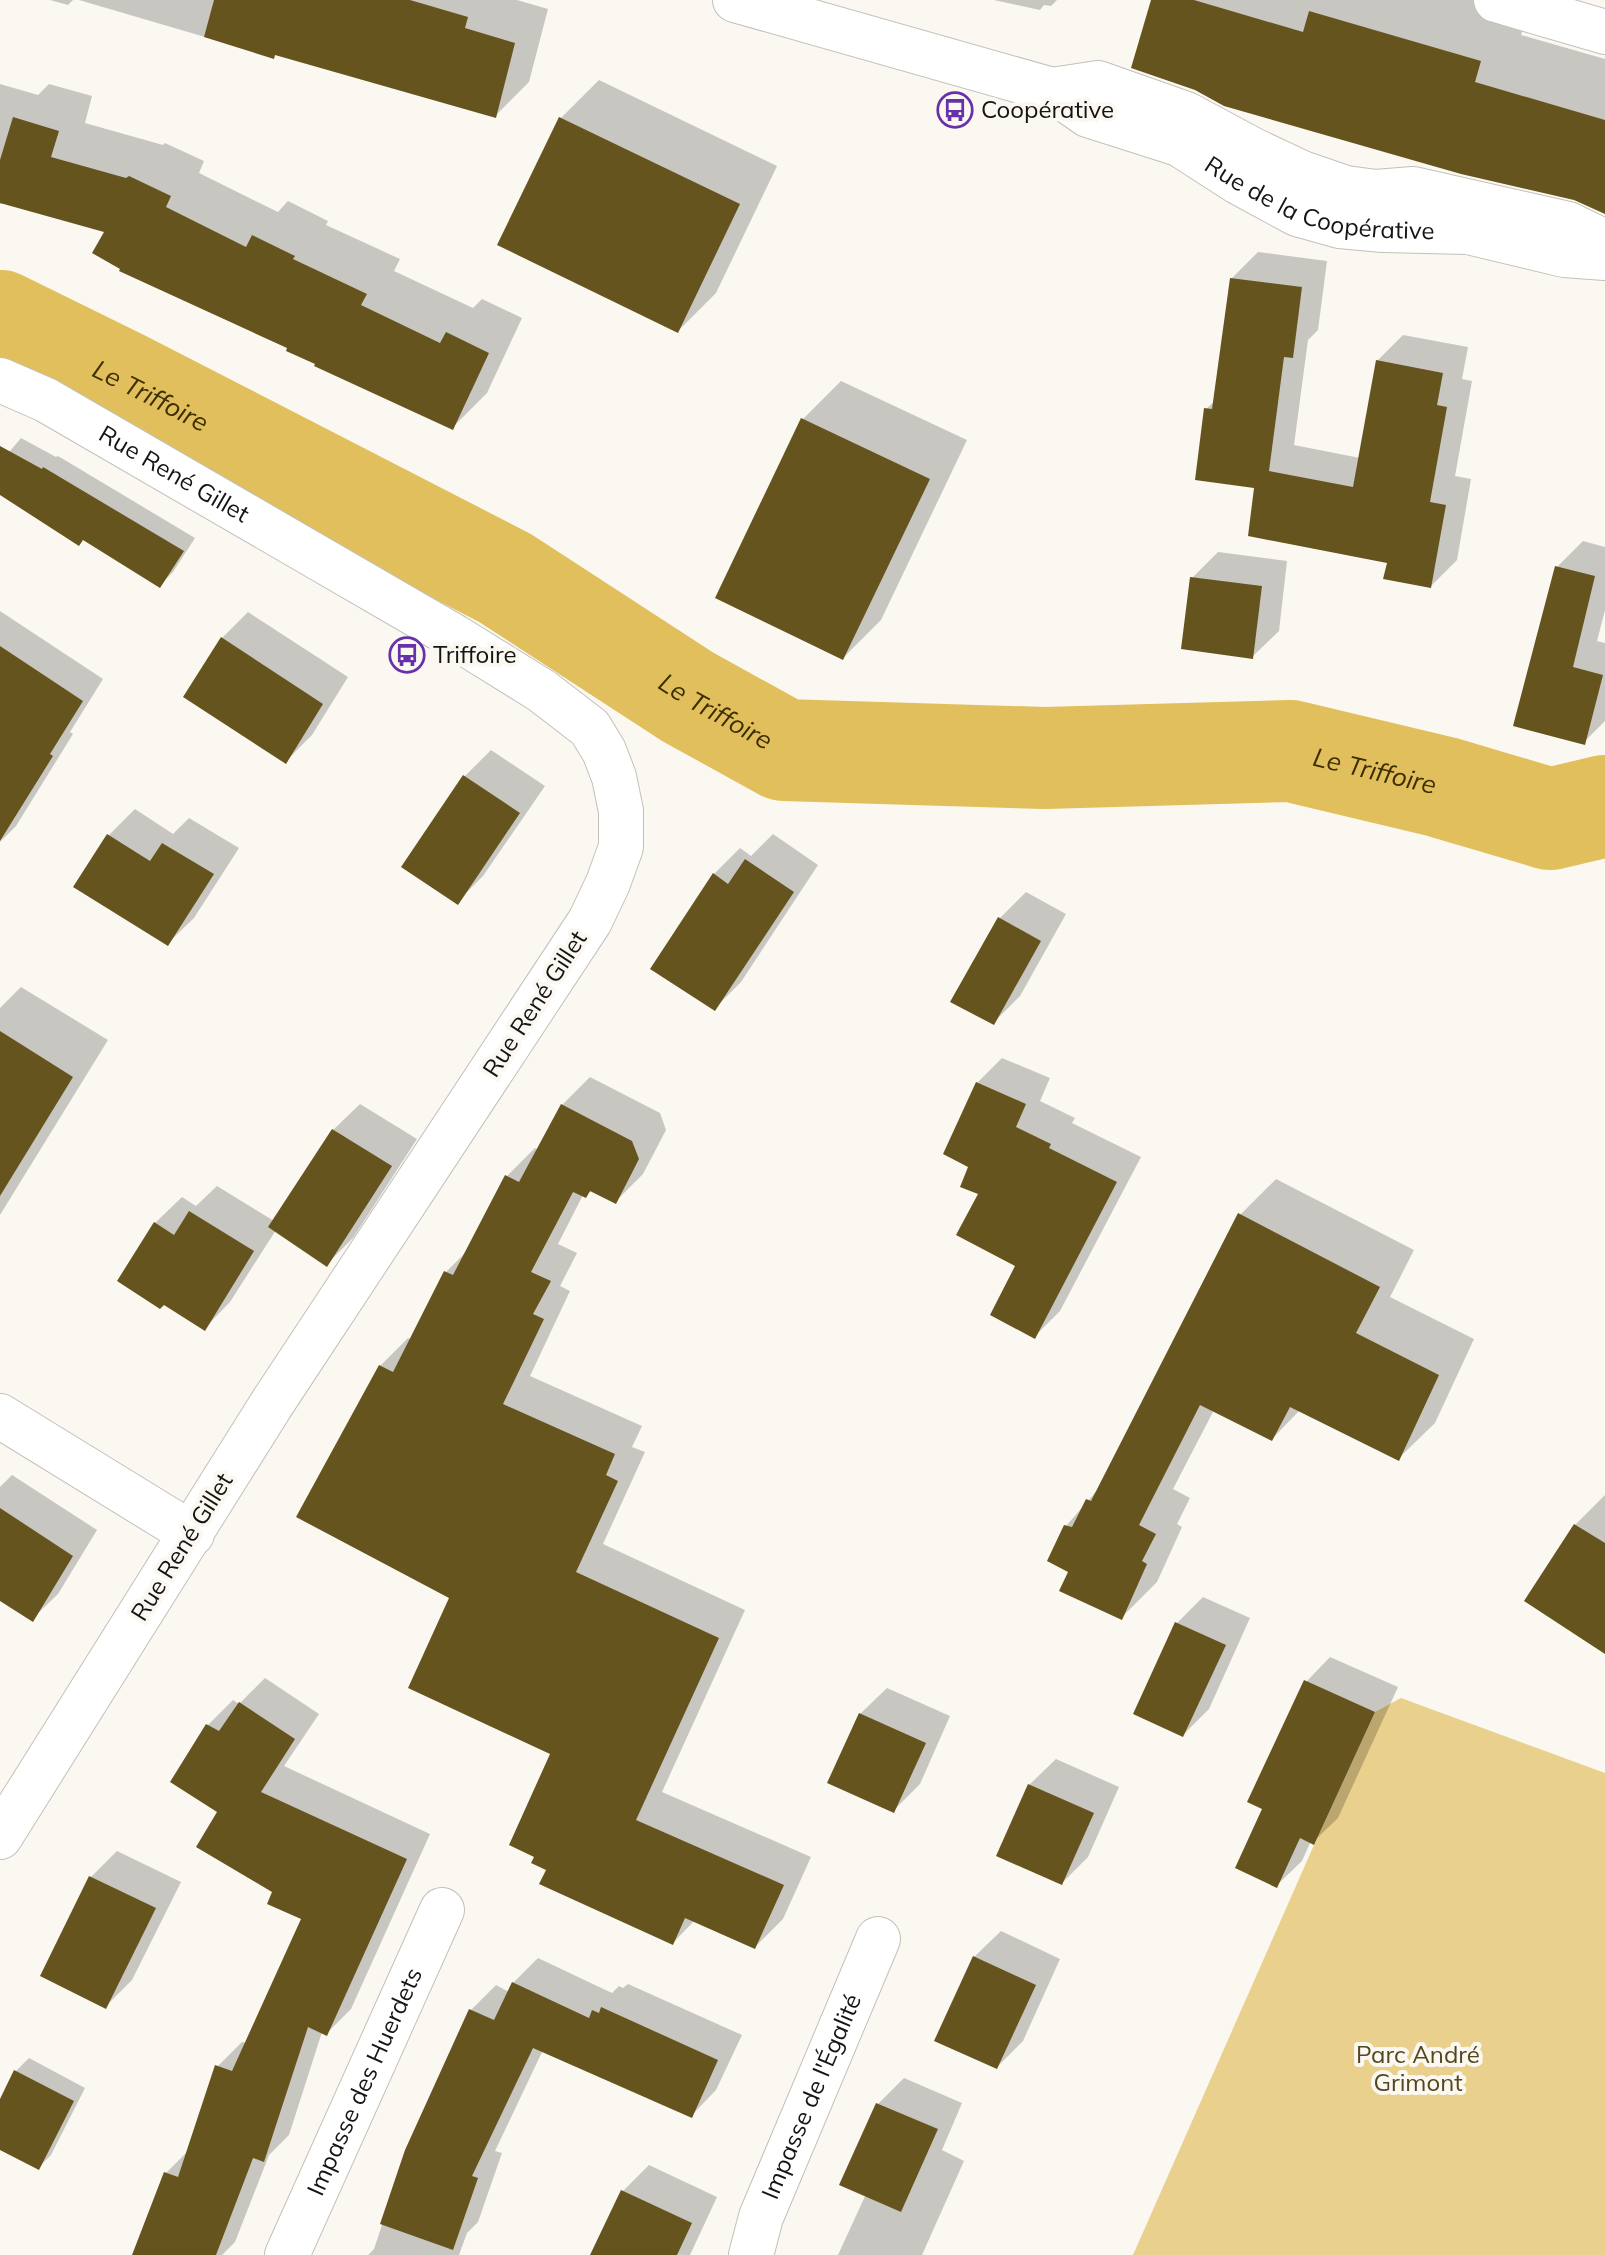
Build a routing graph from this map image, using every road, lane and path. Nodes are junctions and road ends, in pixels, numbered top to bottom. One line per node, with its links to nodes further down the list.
1 (735, 0): 3 (street, Rue de la Coopérative)
2 (1496, 0): 4 (street)
3 (807, 10): 5 (street, Rue de la Coopérative)
4 (1605, 32)
5 (1052, 90): 6 (street, Rue de la Coopérative); 7 (street, Rue de la Coopérative)
6 (1605, 242)
7 (1605, 258)
8 (0, 380): 10 (street, Rue René Gillet)
9 (0, 1416): 10 (street)
10 (192, 1534): 11 (street, Rue René Gillet)
11 (0, 1837)
12 (442, 1910): 14 (street, Impasse des Huerdets)
13 (878, 1939): 15 (street, Impasse de l'Égalité)
14 (287, 2255)
15 (751, 2255)

